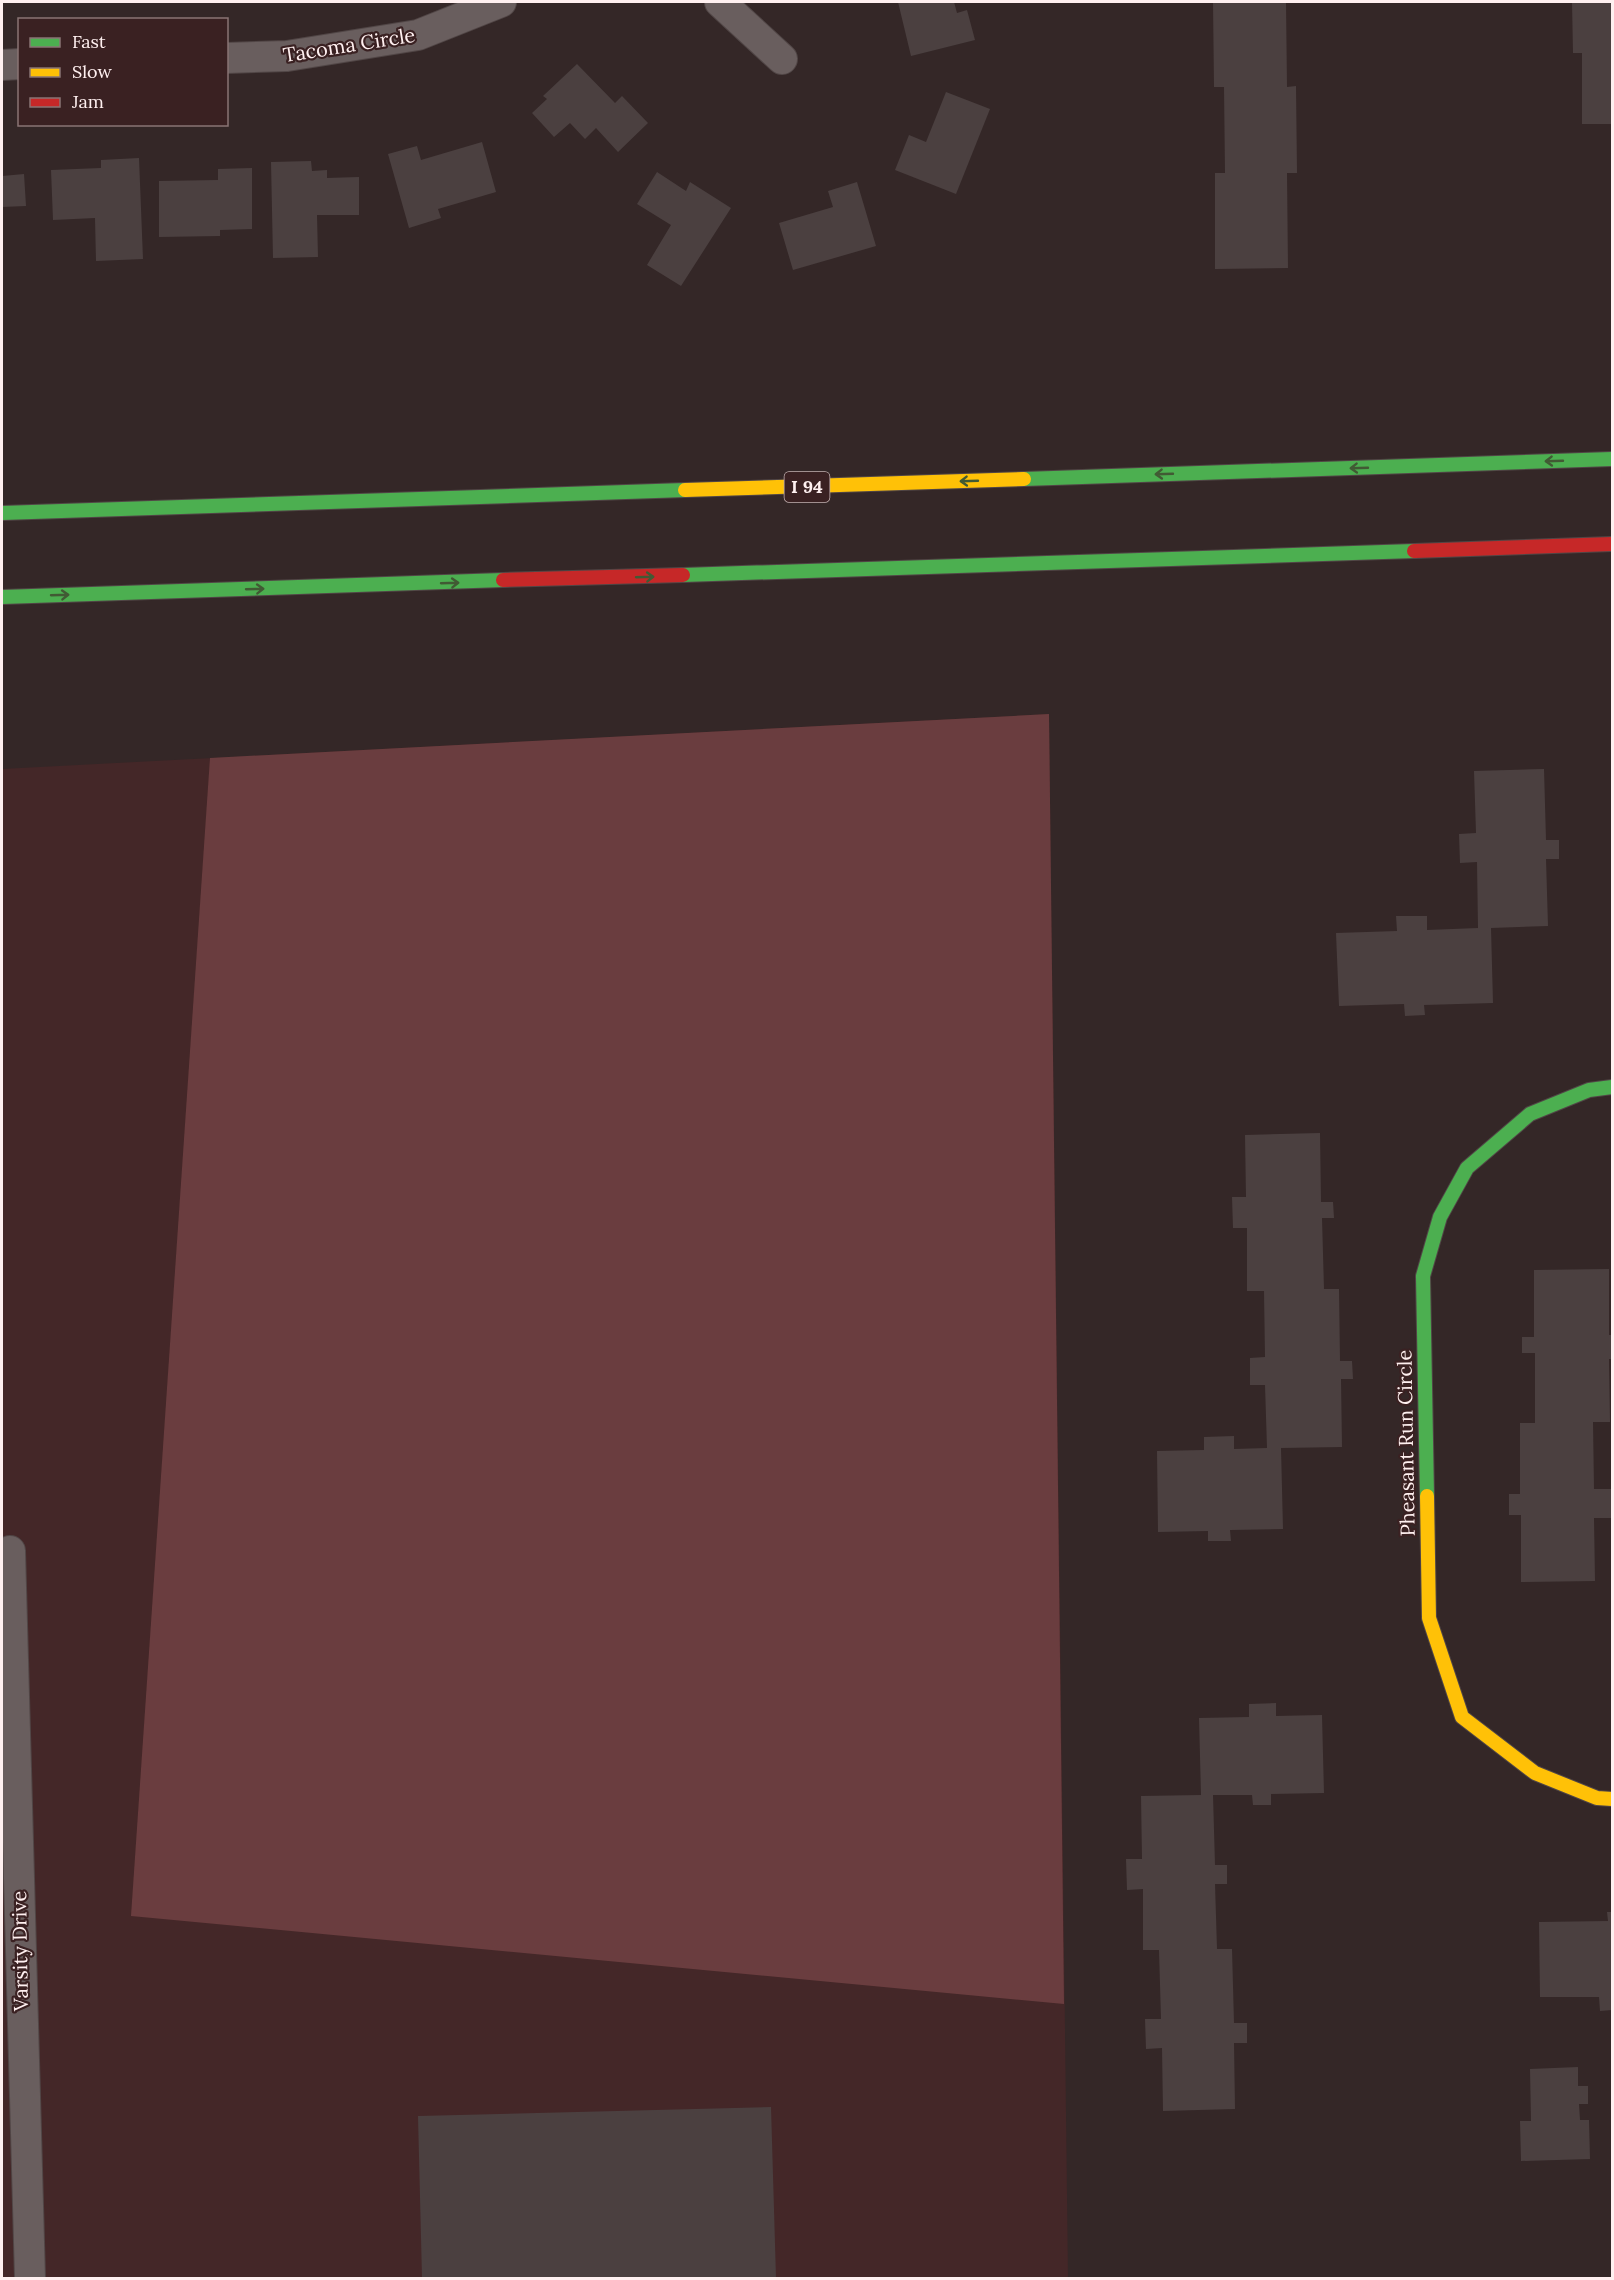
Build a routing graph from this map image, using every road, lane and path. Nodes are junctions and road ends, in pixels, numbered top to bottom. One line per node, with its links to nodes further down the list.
1 (501, 2): 3 (street, Tacoma Circle)
2 (720, 2): 4 (street)
3 (228, 58)
4 (782, 59)
5 (18, 64): 6 (street)
6 (2, 65)
7 (1612, 459): 8 (main road, I 94, one-way to 8)
8 (2, 513)
9 (1612, 544): 10 (main road, one-way to 9)
10 (2, 597)
11 (1612, 1087): 13 (main road, Pheasant Run Circle)
12 (10, 1551): 14 (street, Varsity Drive)
13 (1612, 1799)
14 (30, 2278)

